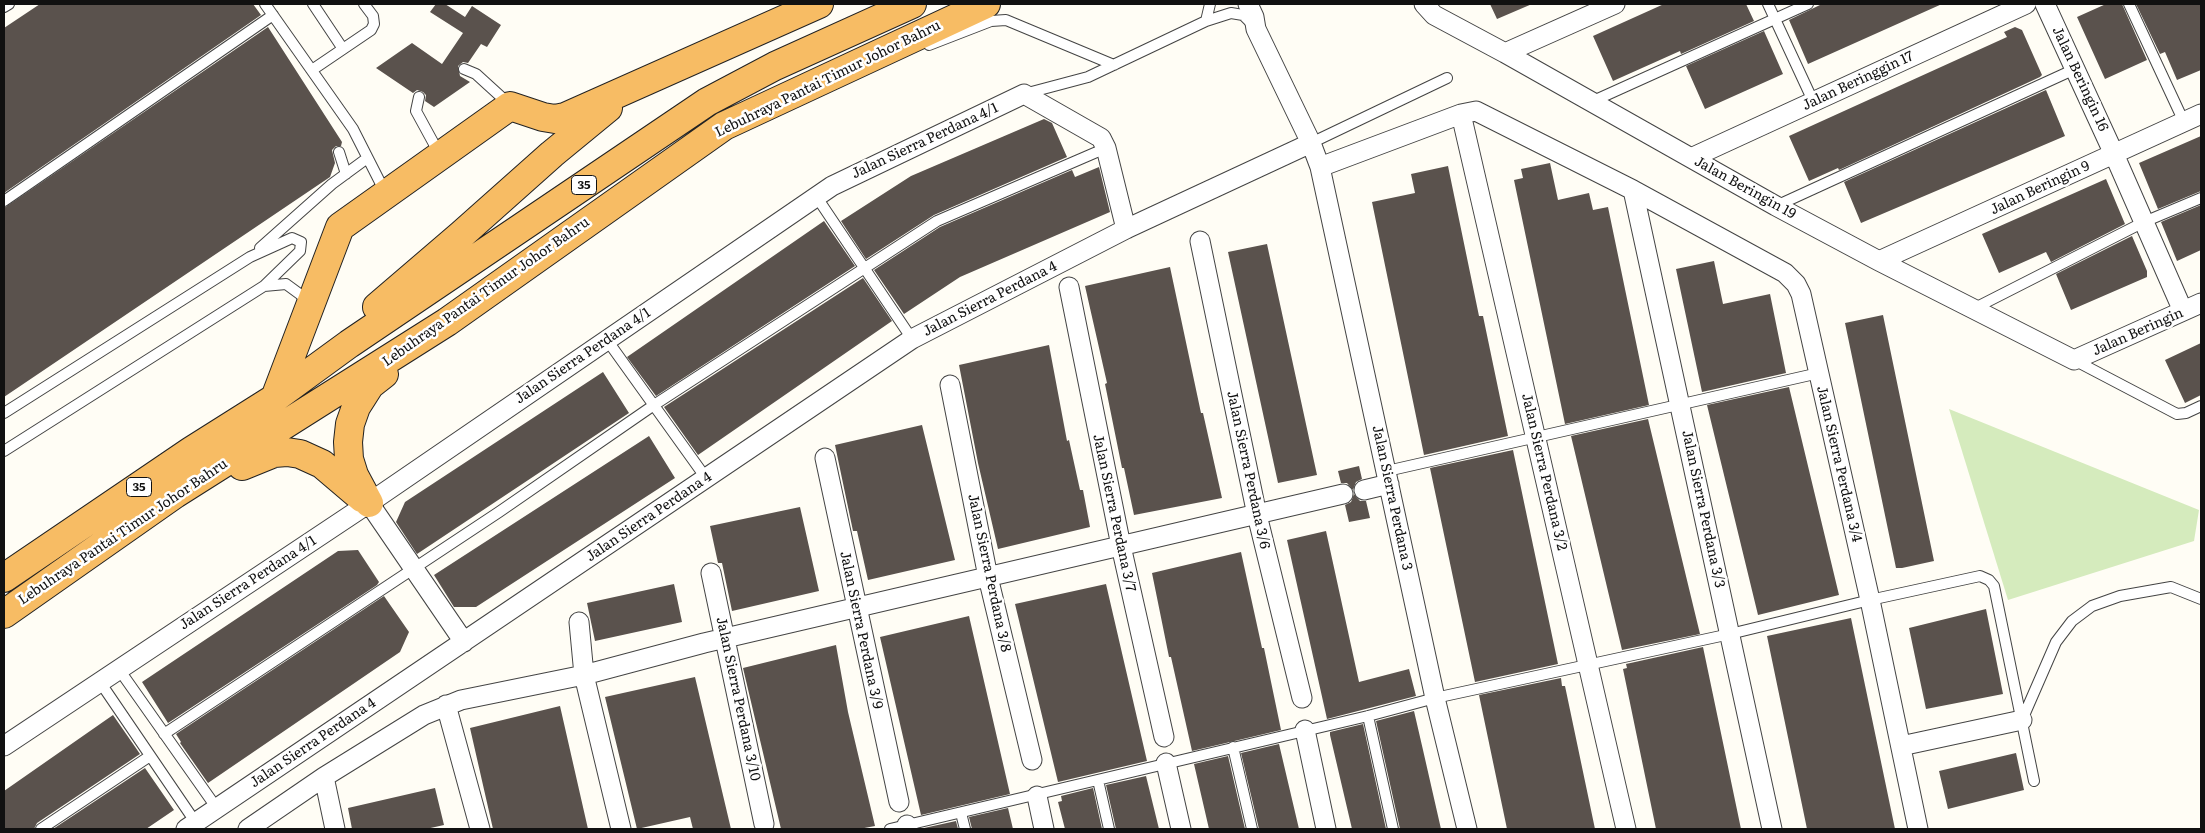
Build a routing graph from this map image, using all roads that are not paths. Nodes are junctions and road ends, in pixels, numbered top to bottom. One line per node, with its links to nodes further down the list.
1 (9, 4): 17 (lane)
2 (265, 4): 18 (lane)
3 (313, 4): 22 (lane)
4 (364, 4): 22 (lane)
5 (819, 4): 30 (highway)
6 (912, 4): 72 (highway, Lebuhraya Pantai Timur Johor Bahru / 35)
7 (986, 4): 23 (highway, Lebuhraya Pantai Timur Johor Bahru / 35)
8 (1210, 4): 20 (lane)
9 (1248, 4): 21 (street, Jalan Sierra Perdana 3)
10 (1424, 4): 24 (street, Jalan Beringin 19)
11 (1615, 4): 24 (street)
12 (1768, 4): 19 (lane)
13 (1808, 4): 19 (lane)
14 (2026, 4): 33 (street, Jalan Beringgin 17)
15 (2045, 4): 27 (street, Jalan Beringin 16)
16 (2129, 4): 38 (lane)
17 (4, 7)
18 (273, 16): 28 (lane); 52 (lane)
19 (1775, 18): 33 (lane); 34 (lane)
20 (1206, 22): 21 (lane); 25 (lane)
21 (1256, 29): 39 (street, Jalan Sierra Perdana 3)
22 (343, 49): 28 (lane)
23 (880, 53): 25 (lane); 66 (highway, Lebuhraya Pantai Timur Johor Bahru / 35)
24 (1505, 53): 34 (street, Jalan Beringin 19)
25 (1114, 65): 31 (lane)
26 (464, 69): 35 (lane)
27 (2075, 69): 42 (street, Jalan Beringin 16); 53 (lane)
28 (312, 70): 45 (lane)
29 (1447, 78): 39 (lane)
30 (633, 88): 35 (highway); 72 (highway)
31 (1024, 94): 40 (street); 50 (street, Jalan Sierra Perdana 4/1)
32 (419, 97): 43 (lane)
33 (1814, 101): 44 (street, Jalan Beringgin 17)
34 (1591, 102): 44 (street, Jalan Beringin 19)
35 (510, 106): 43 (highway)
36 (1461, 114): 46 (street); 48 (street, Jalan Sierra Perdana 3/4); 77 (street, Jalan Sierra Perdana 3/2)
37 (2201, 114): 38 (street, Jalan Beringin 9)
38 (2184, 122): 42 (street, Jalan Beringin 9)
39 (1311, 143): 46 (street, Jalan Sierra Perdana 3); 55 (street, Jalan Sierra Perdana 4)
40 (1106, 148): 55 (street); 59 (lane)
41 (339, 152): 47 (lane)
42 (2114, 154): 54 (street, Jalan Beringin 16); 58 (street, Jalan Beringin 9)
43 (440, 156): 49 (highway)
44 (1691, 158): 53 (street, Jalan Beringin 19)
45 (366, 159): 47 (lane); 49 (lane)
46 (1320, 166): 80 (street, Jalan Sierra Perdana 3)
47 (346, 174): 57 (lane)
48 (1633, 190): 70 (street, Jalan Sierra Perdana 3/4); 74 (street, Jalan Sierra Perdana 3/3)
49 (386, 194): 63 (highway)
50 (816, 196): 59 (lane); 68 (street, Jalan Sierra Perdana 4/1)
51 (2201, 198): 54 (lane)
52 (4, 201)
53 (1776, 206): 58 (street, Jalan Beringin 19)
54 (2144, 222): 64 (lane); 65 (street, Jalan Beringin 16)
55 (1126, 228): 67 (street, Jalan Sierra Perdana 4)
56 (1200, 241): 86 (street, Jalan Sierra Perdana 3/6)
57 (250, 257): 60 (lane); 76 (lane)
58 (1879, 262): 64 (street, Jalan Beringin 19)
59 (864, 267): 67 (lane); 73 (lane)
60 (264, 286): 63 (lane); 78 (lane)
61 (1069, 288): 87 (street, Jalan Sierra Perdana 3/7)
62 (2201, 303): 65 (street, Jalan Beringin)
63 (309, 308): 72 (highway)
64 (1973, 309): 69 (street, Jalan Beringin 19)
65 (2183, 311): 69 (street, Jalan Beringin)
66 (447, 322): 83 (highway, Lebuhraya Pantai Timur Johor Bahru / 35); 85 (highway)
67 (912, 339): 81 (street, Jalan Sierra Perdana 4)
68 (607, 340): 73 (lane); 85 (street, Jalan Sierra Perdana 4/1)
69 (2074, 360): 75 (lane)
70 (1819, 373): 74 (lane); 93 (street, Jalan Sierra Perdana 3/4)
71 (950, 385): 90 (street, Jalan Sierra Perdana 3/8)
72 (276, 398): 91 (highway, Lebuhraya Pantai Timur Johor Bahru / 35)
73 (654, 405): 81 (lane); 88 (lane)
74 (1680, 405): 77 (lane); 97 (street, Jalan Sierra Perdana 3/3)
75 (2201, 406)
76 (4, 413)
77 (1536, 437): 80 (lane); 100 (street, Jalan Sierra Perdana 3/2)
78 (4, 451)
79 (825, 458): 94 (street, Jalan Sierra Perdana 3/9)
80 (1388, 477): 82 (street); 105 (street, Jalan Sierra Perdana 3)
81 (706, 478): 99 (street, Jalan Sierra Perdana 4)
82 (1364, 490)
83 (175, 494): 85 (highway); 95 (highway, Lebuhraya Pantai Timur Johor Bahru / 35)
84 (1343, 494): 86 (street)
85 (369, 503): 88 (street); 101 (street, Jalan Sierra Perdana 4/1)
86 (1256, 515): 87 (street); 104 (street, Jalan Sierra Perdana 3/6)
87 (1121, 546): 90 (street); 111 (street, Jalan Sierra Perdana 3/7)
88 (413, 568): 99 (street); 110 (lane)
89 (711, 573): 98 (street, Jalan Sierra Perdana 3/10)
90 (988, 577): 94 (street); 116 (street, Jalan Sierra Perdana 3/8)
91 (4, 578)
92 (2201, 599): 108 (lane)
93 (1870, 600): 97 (lane); 108 (lane); 113 (street, Jalan Sierra Perdana 3/4)
94 (856, 608): 98 (street); 122 (street, Jalan Sierra Perdana 3/9)
95 (4, 614)
96 (579, 622): 102 (street)
97 (1730, 634): 100 (lane); 142 (street, Jalan Sierra Perdana 3/3)
98 (725, 638): 102 (street); 125 (street, Jalan Sierra Perdana 3/10)
99 (464, 642): 123 (street, Jalan Sierra Perdana 4)
100 (1588, 664): 105 (lane); 141 (street, Jalan Sierra Perdana 3/2)
101 (118, 668): 103 (street, Jalan Sierra Perdana 4/1); 110 (lane)
102 (584, 675): 106 (street); 132 (street)
103 (100, 682): 112 (street, Jalan Sierra Perdana 4/1); 115 (lane)
104 (1302, 698)
105 (1435, 698): 107 (lane); 140 (street, Jalan Sierra Perdana 3)
106 (446, 705): 118 (street); 131 (street)
107 (1368, 716): 109 (lane); 139 (lane)
108 (2022, 720): 113 (street); 120 (lane)
109 (1305, 730): 114 (lane); 138 (street)
110 (164, 734): 123 (lane)
111 (1164, 737)
112 (4, 746)
113 (1901, 746): 143 (street, Jalan Sierra Perdana 3/4)
114 (1233, 747): 117 (lane); 137 (lane)
115 (150, 756): 126 (lane); 128 (lane)
116 (1032, 760)
117 (1166, 763): 119 (lane); 136 (street)
118 (324, 778): 129 (street); 130 (street)
119 (1098, 780): 121 (lane); 135 (lane)
120 (2034, 781)
121 (1037, 796): 124 (lane); 134 (street)
122 (899, 802)
123 (216, 808): 126 (street, Jalan Sierra Perdana 4)
124 (962, 813): 127 (lane); 133 (lane)
125 (764, 824)
126 (191, 826)
127 (902, 828)
128 (41, 829)
129 (248, 829)
130 (336, 829)
131 (480, 829)
132 (621, 829)
133 (966, 829)
134 (1044, 829)
135 (1109, 829)
136 (1181, 829)
137 (1252, 829)
138 (1326, 829)
139 (1393, 829)
140 (1467, 829)
141 (1626, 829)
142 (1772, 829)
143 (1918, 829)

